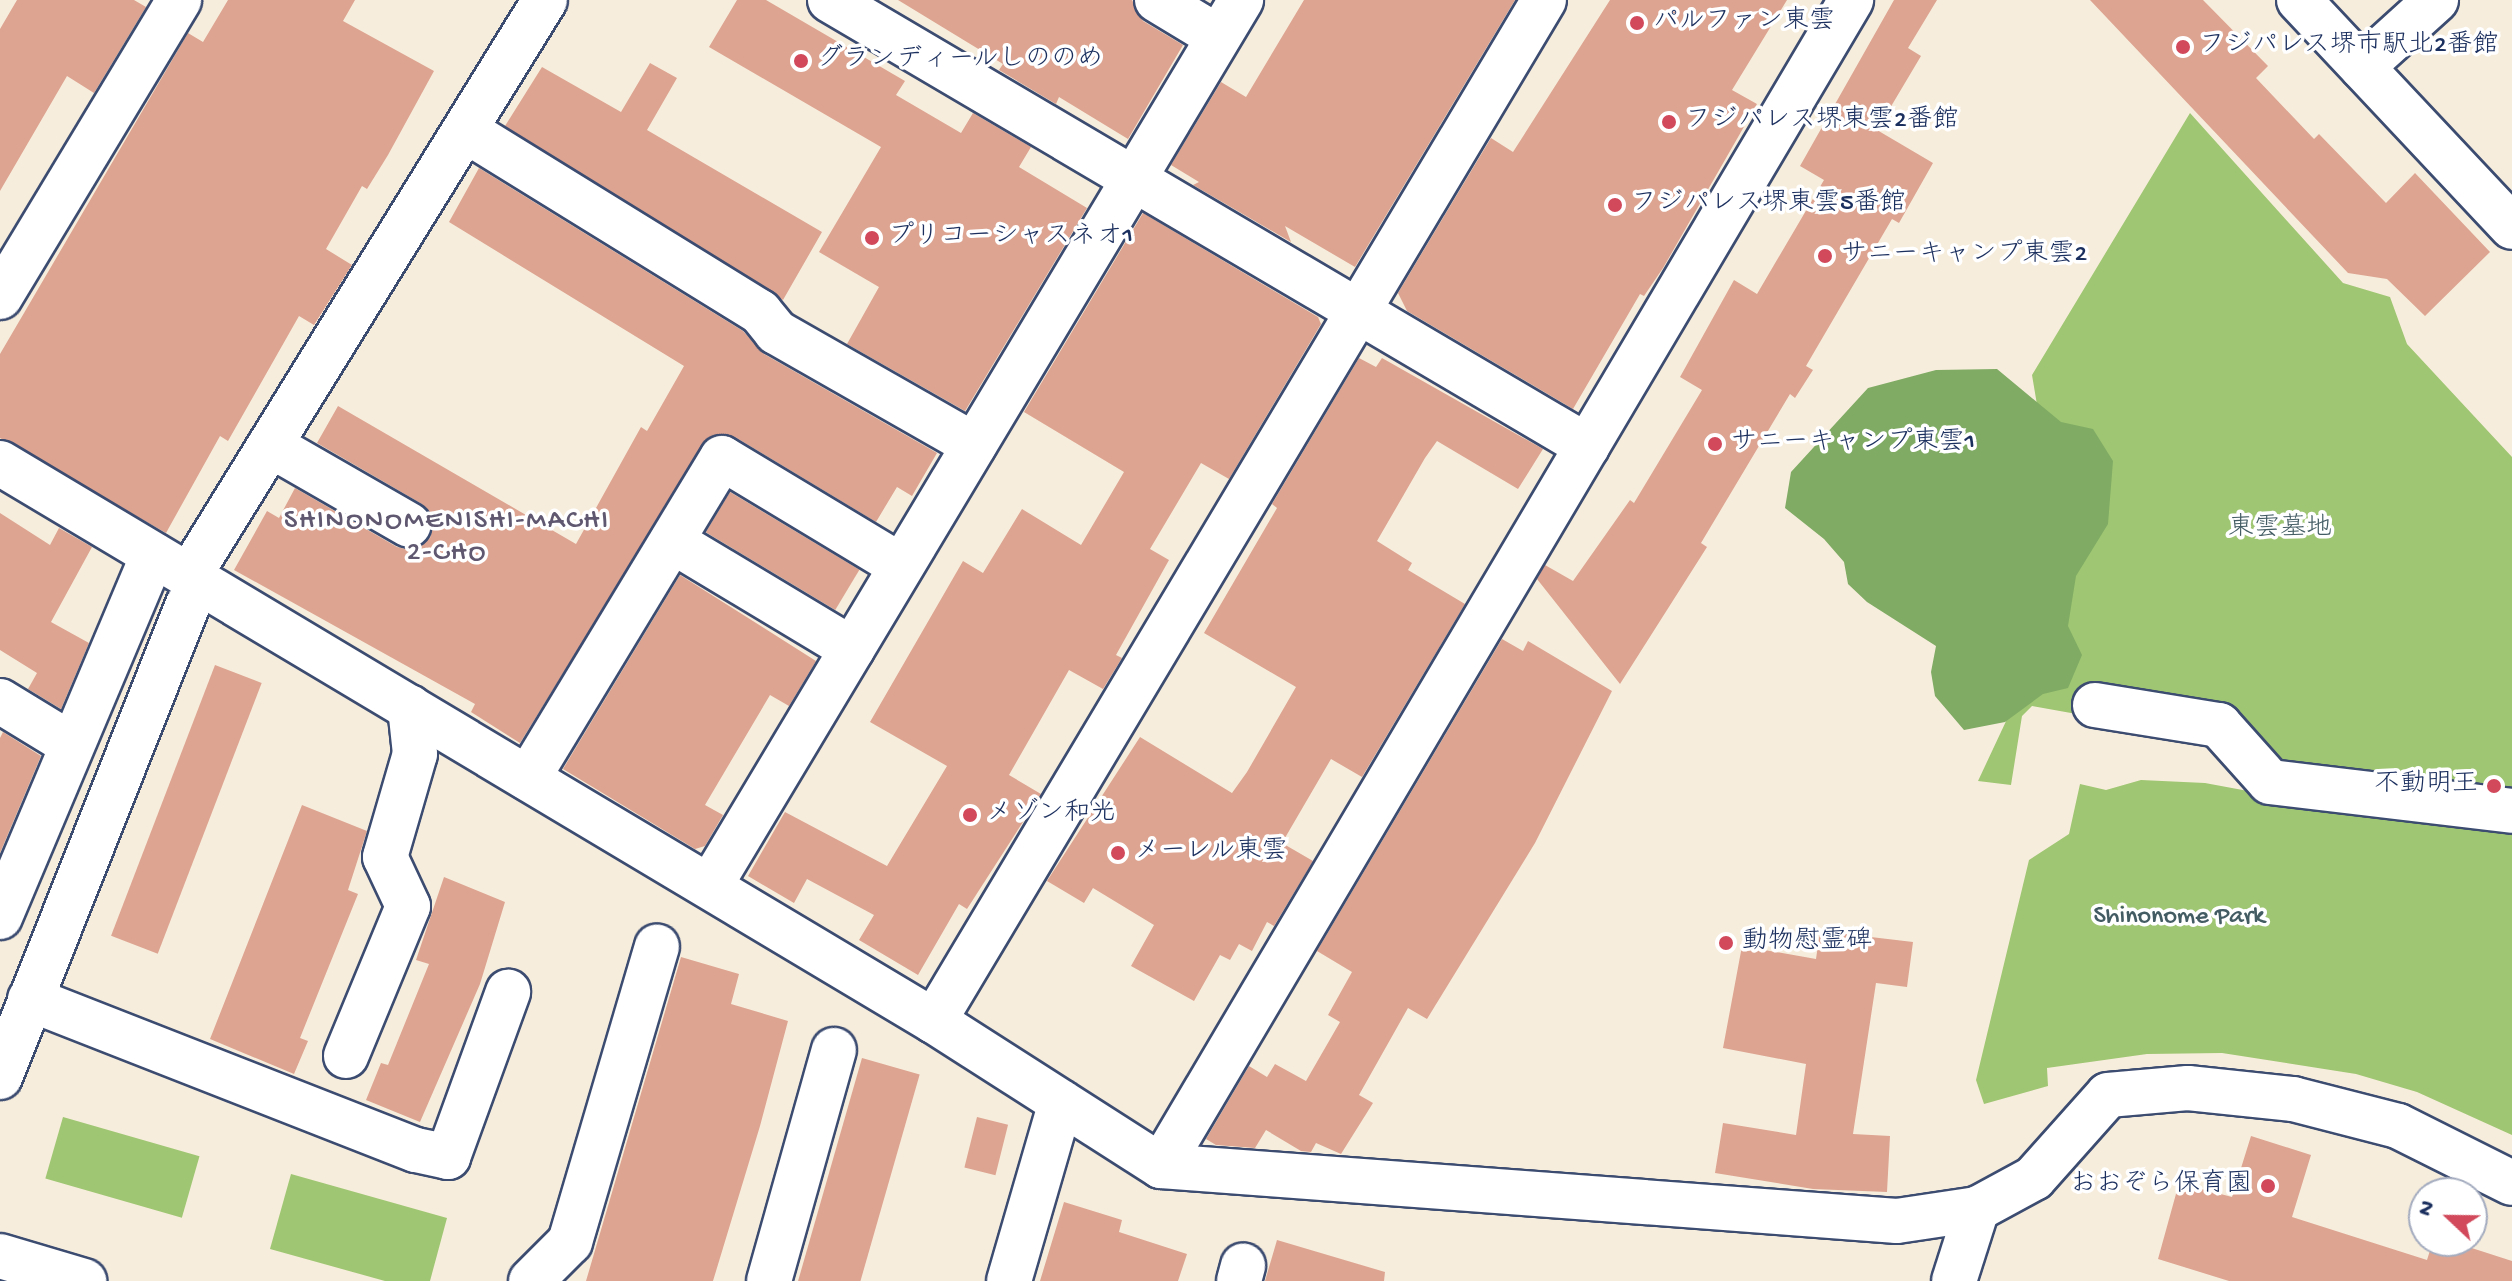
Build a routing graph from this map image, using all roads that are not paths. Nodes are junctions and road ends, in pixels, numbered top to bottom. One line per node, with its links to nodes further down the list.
1 (179, 0): 16 (street)
2 (545, 0): 13 (street)
3 (830, 0): 10 (street)
4 (1157, 0): 11 (street)
5 (1241, 0): 11 (street)
6 (1544, 0): 17 (street)
7 (1851, 0): 20 (street)
8 (2299, 0): 12 (street)
9 (2436, 0): 12 (street)
10 (892, 15): 14 (street)
11 (1218, 37): 14 (street)
12 (2362, 67): 15 (street)
13 (465, 130): 18 (street); 19 (street)
14 (1134, 176): 17 (street); 19 (street)
15 (2512, 227)
16 (4, 281)
17 (1359, 311): 20 (street); 38 (street)
18 (270, 445): 22 (street); 25 (street)
19 (974, 445): 24 (street)
20 (1587, 446): 43 (street)
21 (0, 463): 25 (street)
22 (409, 525)
23 (672, 541): 24 (street); 26 (street); 31 (street)
24 (901, 566): 26 (street)
25 (176, 578): 29 (street); 30 (street); 37 (street)
26 (852, 649): 33 (street)
27 (0, 701): 30 (street)
28 (2095, 705): 32 (street)
29 (410, 707): 31 (street); 40 (street)
30 (72, 745): 34 (street)
31 (528, 778): 33 (street)
32 (2512, 811)
33 (710, 886): 38 (street)
34 (0, 917)
35 (657, 947): 48 (street)
36 (508, 992): 37 (street)
37 (30, 999): 41 (street)
38 (934, 1021): 42 (street)
39 (834, 1050): 49 (street)
40 (346, 1056)
41 (0, 1077)
42 (1061, 1102): 43 (street); 50 (street)
43 (1161, 1166): 45 (street)
44 (2512, 1183): 45 (street)
45 (1977, 1209): 51 (street)
46 (0, 1256): 47 (street)
47 (84, 1281)
48 (531, 1281)
49 (769, 1281)
50 (1009, 1281)
51 (1954, 1281)

